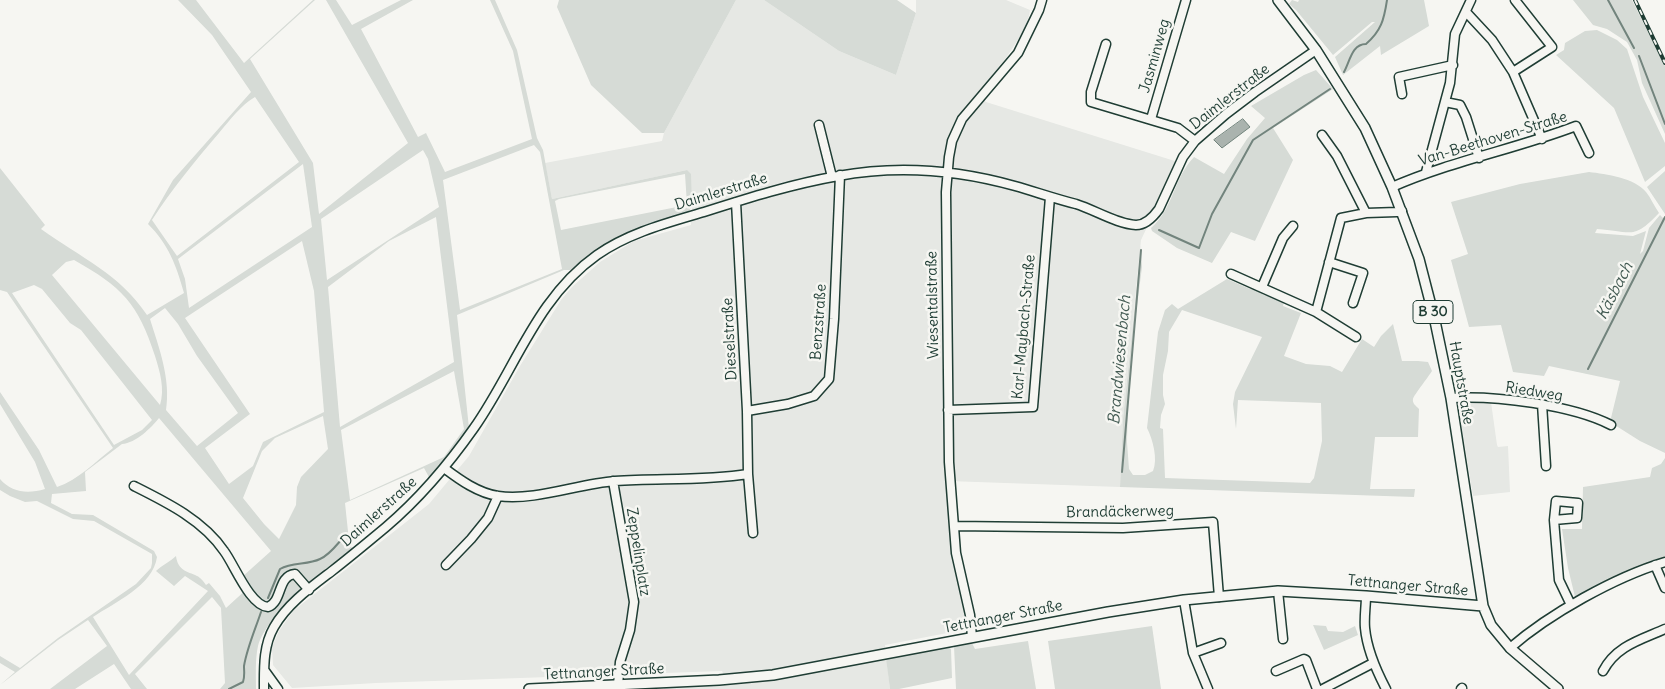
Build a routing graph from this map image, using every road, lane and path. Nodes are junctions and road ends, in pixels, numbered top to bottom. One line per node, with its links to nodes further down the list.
1 (1042, 0): 21 (street, Wiesentalstraße)
2 (1186, 0): 13 (street, Jasminweg)
3 (1278, 0): 8 (main road, Hauptstraße / B 30)
4 (1515, 0): 10 (street)
5 (1470, 1): 6 (street)
6 (1466, 12): 9 (street); 10 (street)
7 (1106, 44): 13 (street)
8 (1316, 50): 17 (street, Daimlerstraße); 23 (main road, Hauptstraße / B 30)
9 (1453, 65): 11 (street); 12 (street)
10 (1513, 72): 16 (street)
11 (1402, 94)
12 (1445, 102): 19 (street); 20 (street)
13 (1151, 119): 17 (street)
14 (819, 125): 22 (street, Benzstraße)
15 (1322, 135): 27 (street)
16 (1542, 139): 18 (street, Van-Beethoven-Straße); 19 (street, Van-Beethoven-Straße)
17 (1195, 141): 24 (street, Daimlerstraße)
18 (1589, 153)
19 (1479, 158): 20 (street, Van-Beethoven-Straße)
20 (1426, 172): 23 (street, Van-Beethoven-Straße)
21 (947, 173): 22 (street, Daimlerstraße); 24 (street, Daimlerstraße); 37 (street, Wiesentalstraße)
22 (836, 176): 25 (street, Daimlerstraße); 38 (street, Benzstraße)
23 (1392, 187): 26 (main road, Hauptstraße / B 30)
24 (1050, 197): 37 (street, Karl-Maybach-Straße)
25 (736, 202): 38 (street, Dieselstraße); 41 (street, Daimlerstraße)
26 (1402, 211): 27 (street); 35 (main road, Hauptstraße / B 30)
27 (1366, 214): 29 (street)
28 (1293, 226): 31 (street)
29 (1329, 262): 32 (street); 33 (street)
30 (1231, 274): 31 (street)
31 (1262, 287): 33 (street)
32 (1353, 303)
33 (1316, 312): 34 (street)
34 (1356, 337)
35 (1451, 398): 36 (street, Riedweg); 59 (main road, Hauptstraße / B 30)
36 (1542, 404): 39 (street, Riedweg); 40 (street)
37 (948, 410): 47 (street, Wiesentalstraße)
38 (747, 411): 42 (street, Dieselstraße)
39 (1611, 425)
40 (1546, 466)
41 (444, 468): 45 (street); 53 (street, Daimlerstraße)
42 (748, 474): 43 (street); 48 (street, Dieselstraße)
43 (613, 481): 45 (street); 70 (street, Zeppelinplatz)
44 (134, 486): 53 (street)
45 (498, 496): 50 (street)
46 (1554, 520): 58 (street)
47 (954, 526): 56 (street, Brandäckerweg); 61 (street, Wiesentalstraße)
48 (752, 533)
49 (1665, 562): 51 (street)
50 (446, 565)
51 (1655, 565): 52 (street); 58 (street)
52 (1665, 588)
53 (308, 590): 67 (street, Daimlerstraße)
54 (1278, 591): 55 (main road, Tettnanger Straße); 56 (main road, Tettnanger Straße); 62 (street)
55 (1366, 596): 59 (main road, Tettnanger Straße); 66 (street)
56 (1219, 597): 57 (main road, Tettnanger Straße)
57 (1184, 600): 61 (main road, Tettnanger Straße); 65 (street)
58 (1571, 605): 64 (street)
59 (1483, 606): 64 (main road, Hauptstraße / B 30)
60 (1665, 629): 69 (street)
61 (972, 637): 70 (main road, Tettnanger Straße)
62 (1283, 639)
63 (1221, 643): 65 (street)
64 (1510, 648): 78 (main road, Hauptstraße / B 30)
65 (1193, 653): 74 (street)
66 (1373, 663): 76 (street); 77 (street)
67 (265, 671): 71 (street, Daimlerstraße); 72 (street)
68 (1276, 671): 75 (street)
69 (1603, 671)
70 (620, 686): 73 (main road, Tettnanger Straße)
71 (264, 689)
72 (278, 689)
73 (529, 689)
74 (1208, 689)
75 (1317, 689)
76 (1324, 689)
77 (1386, 689)
78 (1558, 689)

